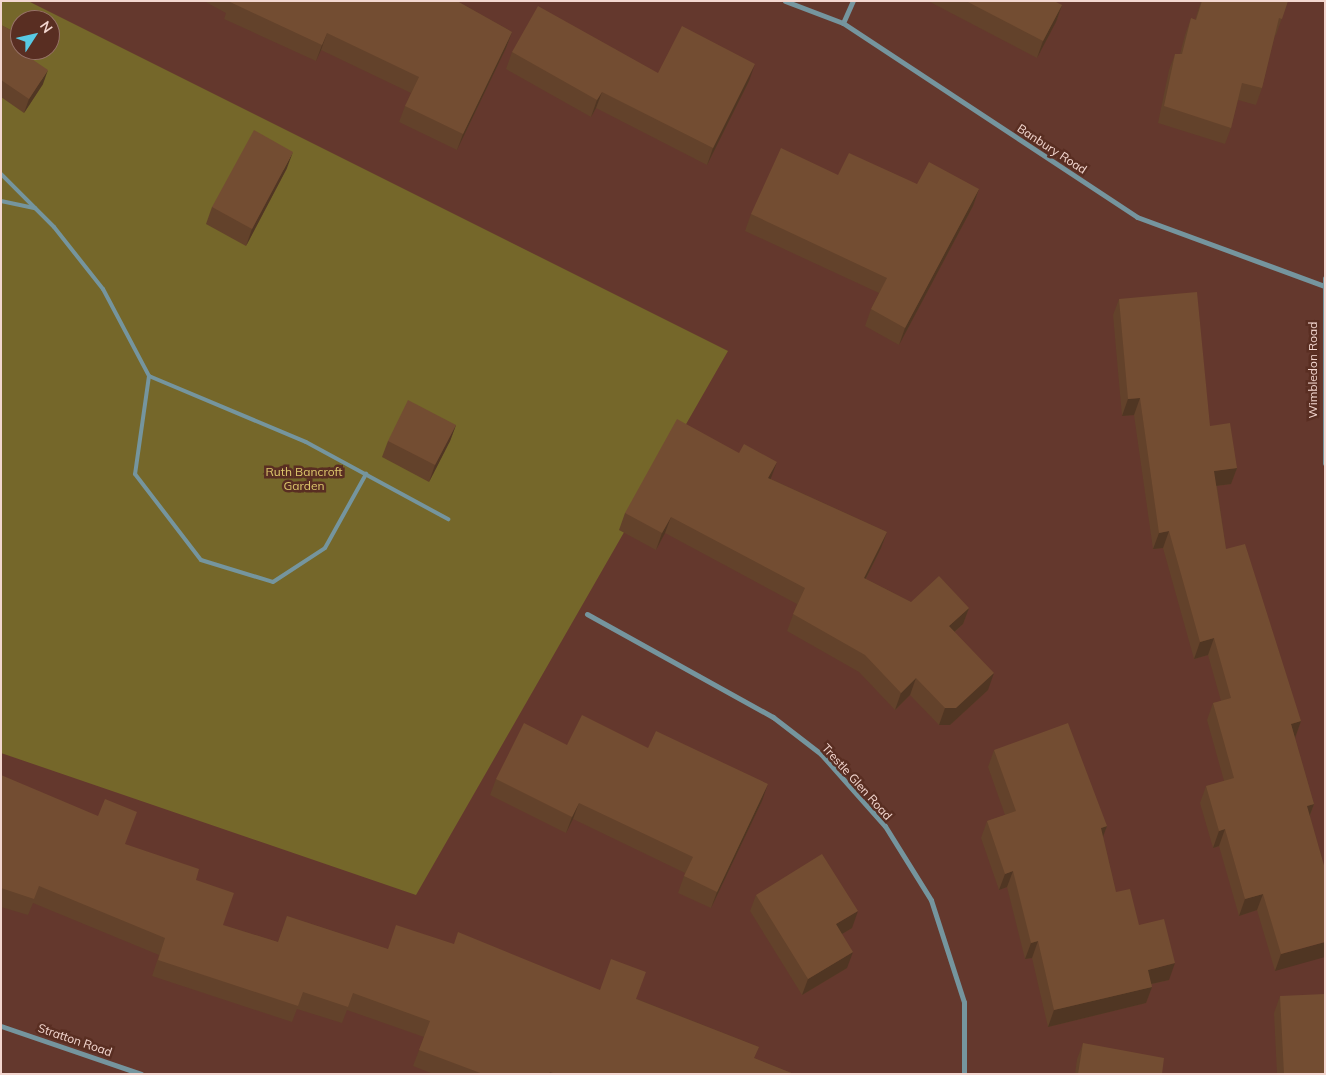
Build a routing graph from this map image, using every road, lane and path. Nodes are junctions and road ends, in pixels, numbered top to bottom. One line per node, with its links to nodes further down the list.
1 (785, 1): 3 (street, Banbury Road)
2 (853, 1): 3 (street)
3 (843, 22): 8 (street, Banbury Road)
4 (1, 174): 6 (lane)
5 (1, 201): 6 (lane)
6 (35, 208): 9 (lane)
7 (1325, 278): 8 (street, Wimbledon Road)
8 (1324, 286): 10 (street, Wimbledon Road)
9 (149, 376): 11 (lane); 11 (lane)
10 (1325, 463)
11 (366, 474): 12 (lane)
12 (448, 519)
13 (587, 614): 16 (street, Trestle Glen Road)
14 (1, 1026): 15 (street, Stratton Road)
15 (141, 1074)
16 (964, 1074)

